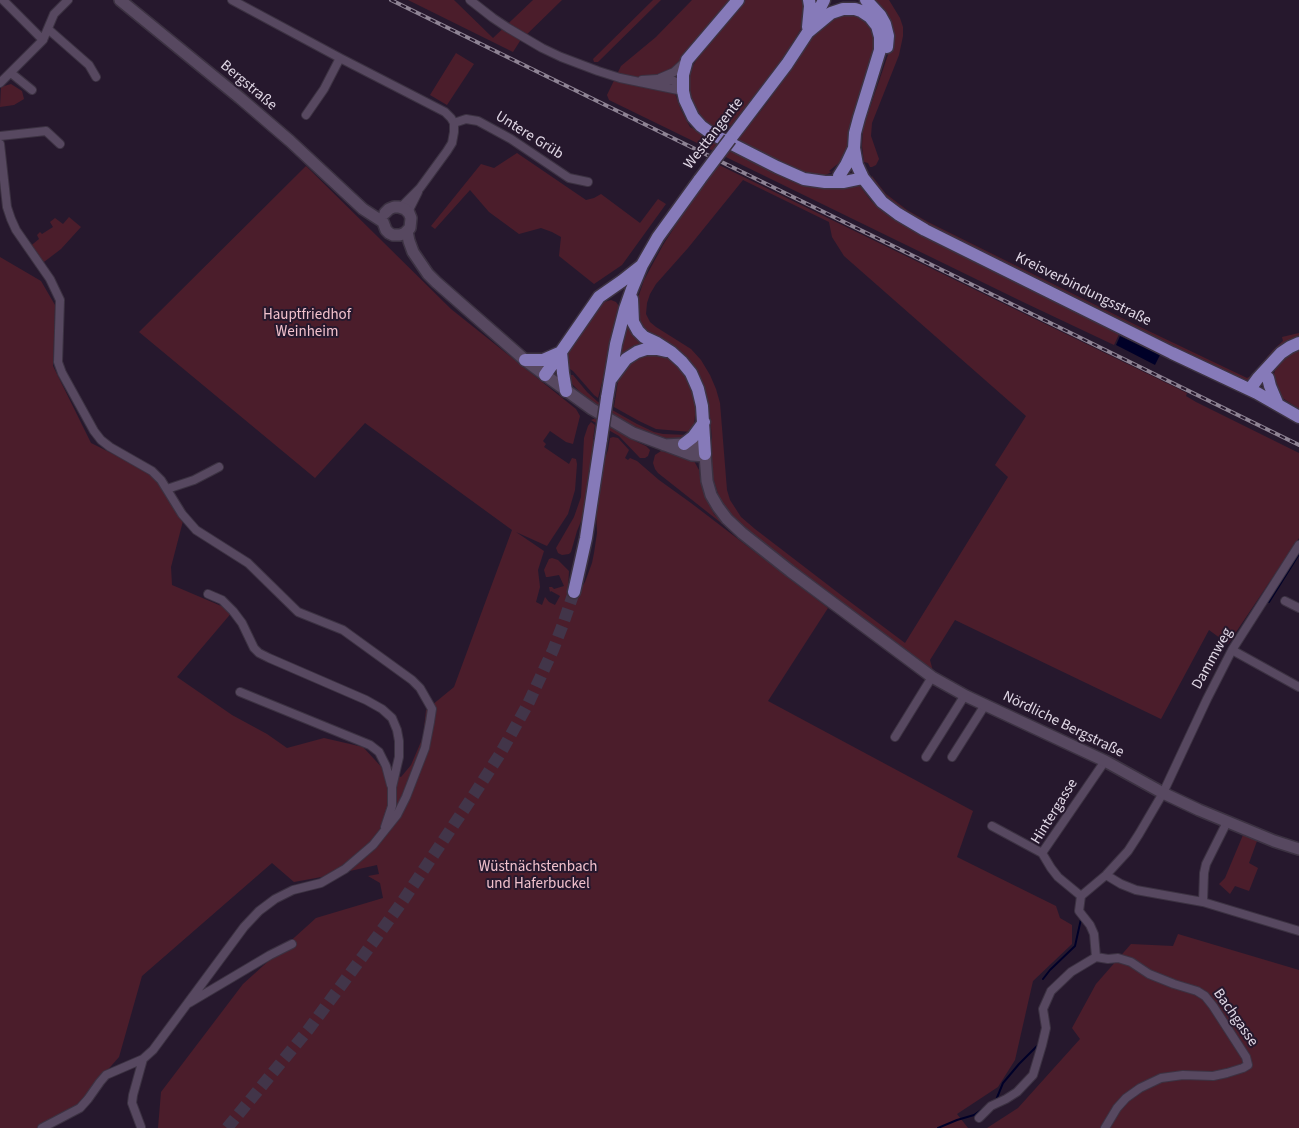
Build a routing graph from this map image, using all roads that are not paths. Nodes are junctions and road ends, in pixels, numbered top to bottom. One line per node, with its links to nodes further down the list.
1 (3, 0): 12 (street)
2 (68, 0): 10 (street)
3 (120, 0): 34 (main road, Bergstraße)
4 (232, 0): 14 (street)
5 (470, 0): 19 (street)
6 (738, 0): 13 (main road)
7 (810, 0): 11 (main road)
8 (824, 0): 11 (main road, Westtangente)
9 (866, 0): 30 (main road)
10 (48, 29): 12 (street); 17 (street)
11 (808, 32): 28 (main road); 36 (main road, Westtangente, bridge)
12 (42, 40): 16 (street)
13 (701, 46): 15 (main road); 21 (main road)
14 (340, 58): 23 (street); 24 (street)
15 (687, 60): 18 (street); 21 (main road)
16 (11, 73): 20 (street); 22 (street)
17 (96, 77)
18 (657, 79): 19 (street); 21 (street)
19 (638, 81): 21 (street)
20 (0, 83)
21 (683, 89): 32 (main road)
22 (32, 90)
23 (306, 115)
24 (454, 123): 31 (street, Untere Grüb); 33 (street)
25 (0, 136): 27 (street)
26 (0, 144): 57 (street)
27 (60, 144)
28 (854, 148): 29 (main road); 30 (main road)
29 (839, 176): 30 (main road); 32 (main road)
30 (863, 178): 32 (main road); 49 (main road, Kreisverbindungsstraße)
31 (588, 182)
32 (825, 182)
33 (405, 210): 34 (main road); 35 (main road)
34 (384, 218): 35 (main road, Bergstraße)
35 (402, 233): 43 (main road)
36 (642, 265): 37 (main road, Westtangente); 38 (main road)
37 (632, 289): 39 (main road, Westtangente); 42 (main road)
38 (593, 306): 39 (main road); 41 (main road)
39 (625, 308): 47 (main road, Westtangente)
40 (1299, 343): 44 (main road)
41 (562, 352): 43 (main road); 45 (main road); 48 (main road)
42 (670, 352): 47 (main road); 52 (main road)
43 (525, 360): 45 (main road)
44 (1276, 360): 46 (main road); 49 (main road)
45 (545, 375): 48 (main road)
46 (1268, 378): 49 (main road); 50 (main road)
47 (609, 382): 59 (main road, Westtangente, bridge)
48 (566, 391): 54 (main road)
49 (1253, 391): 50 (main road, Kreisverbindungsstraße)
50 (1278, 405): 51 (main road, Kreisverbindungsstraße)
51 (1299, 416)
52 (704, 422): 53 (main road); 55 (main road)
53 (684, 444): 54 (main road); 55 (main road)
54 (664, 445): 55 (main road)
55 (705, 455): 64 (main road, Nördliche Bergstraße)
56 (219, 467): 57 (street)
57 (166, 488): 77 (street)
58 (1299, 545): 63 (street, Dammweg)
59 (574, 592)
60 (208, 594): 73 (street)
61 (1285, 601): 62 (street)
62 (1299, 608)
63 (1232, 650): 65 (street); 74 (street, Dammweg)
64 (932, 677): 67 (main road, Nördliche Bergstraße); 69 (street)
65 (1299, 687)
66 (240, 692): 73 (street)
67 (965, 695): 68 (main road, Nördliche Bergstraße); 70 (street)
68 (985, 705): 71 (street); 72 (main road, Nördliche Bergstraße)
69 (895, 737)
70 (926, 757)
71 (952, 757)
72 (1105, 761): 74 (main road, Nördliche Bergstraße); 79 (street, Hintergasse)
73 (392, 787): 77 (street)
74 (1163, 793): 75 (main road, Nördliche Bergstraße); 80 (street)
75 (1227, 822): 78 (main road, Nördliche Bergstraße); 82 (street)
76 (992, 826): 79 (street)
77 (382, 834): 86 (street)
78 (1299, 849)
79 (1042, 853): 81 (street, Hintergasse)
80 (1106, 875): 81 (street); 82 (street)
81 (1081, 896): 85 (street)
82 (1203, 902): 83 (street)
83 (1299, 931)
84 (292, 944): 86 (street)
85 (1096, 957): 88 (street); 91 (street, Bachgasse)
86 (185, 1005): 87 (street)
87 (143, 1059): 89 (street); 90 (street)
88 (979, 1118)
89 (141, 1127)
90 (42, 1128)
91 (1105, 1128)

